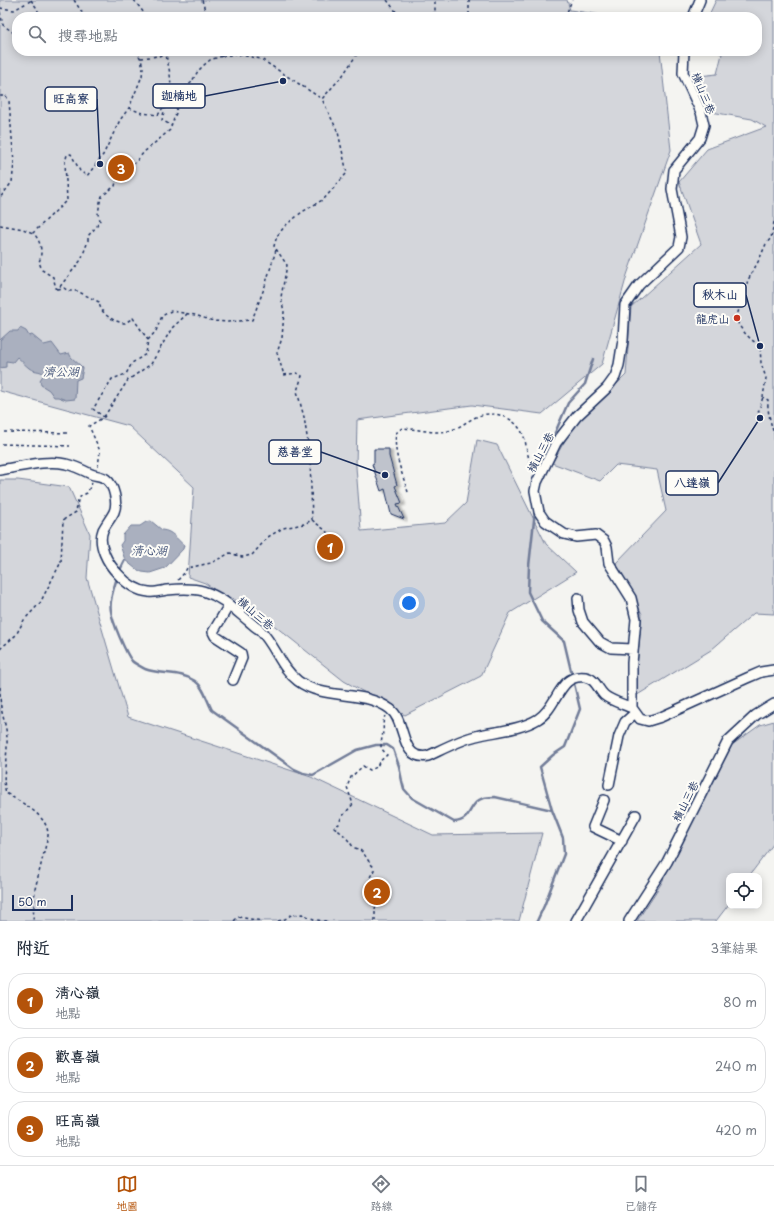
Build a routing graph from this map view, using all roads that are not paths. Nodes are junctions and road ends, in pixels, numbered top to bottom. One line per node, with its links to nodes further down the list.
1 (700, 0): 2 (lane)
2 (695, 12)
3 (684, 56): 7 (lane, 橫山三巷)
4 (0, 470): 6 (lane, 橫山三巷)
5 (578, 598): 7 (lane)
6 (229, 605): 9 (lane); 11 (lane, 橫山三巷)
7 (633, 649): 11 (lane, 橫山三巷)
8 (774, 670): 11 (lane)
9 (233, 680)
10 (774, 704): 17 (lane, 橫山三巷)
11 (633, 711): 12 (lane)
12 (609, 785)
13 (604, 800): 15 (lane)
14 (636, 815): 15 (lane)
15 (622, 841): 16 (lane)
16 (576, 921)
17 (630, 921)

